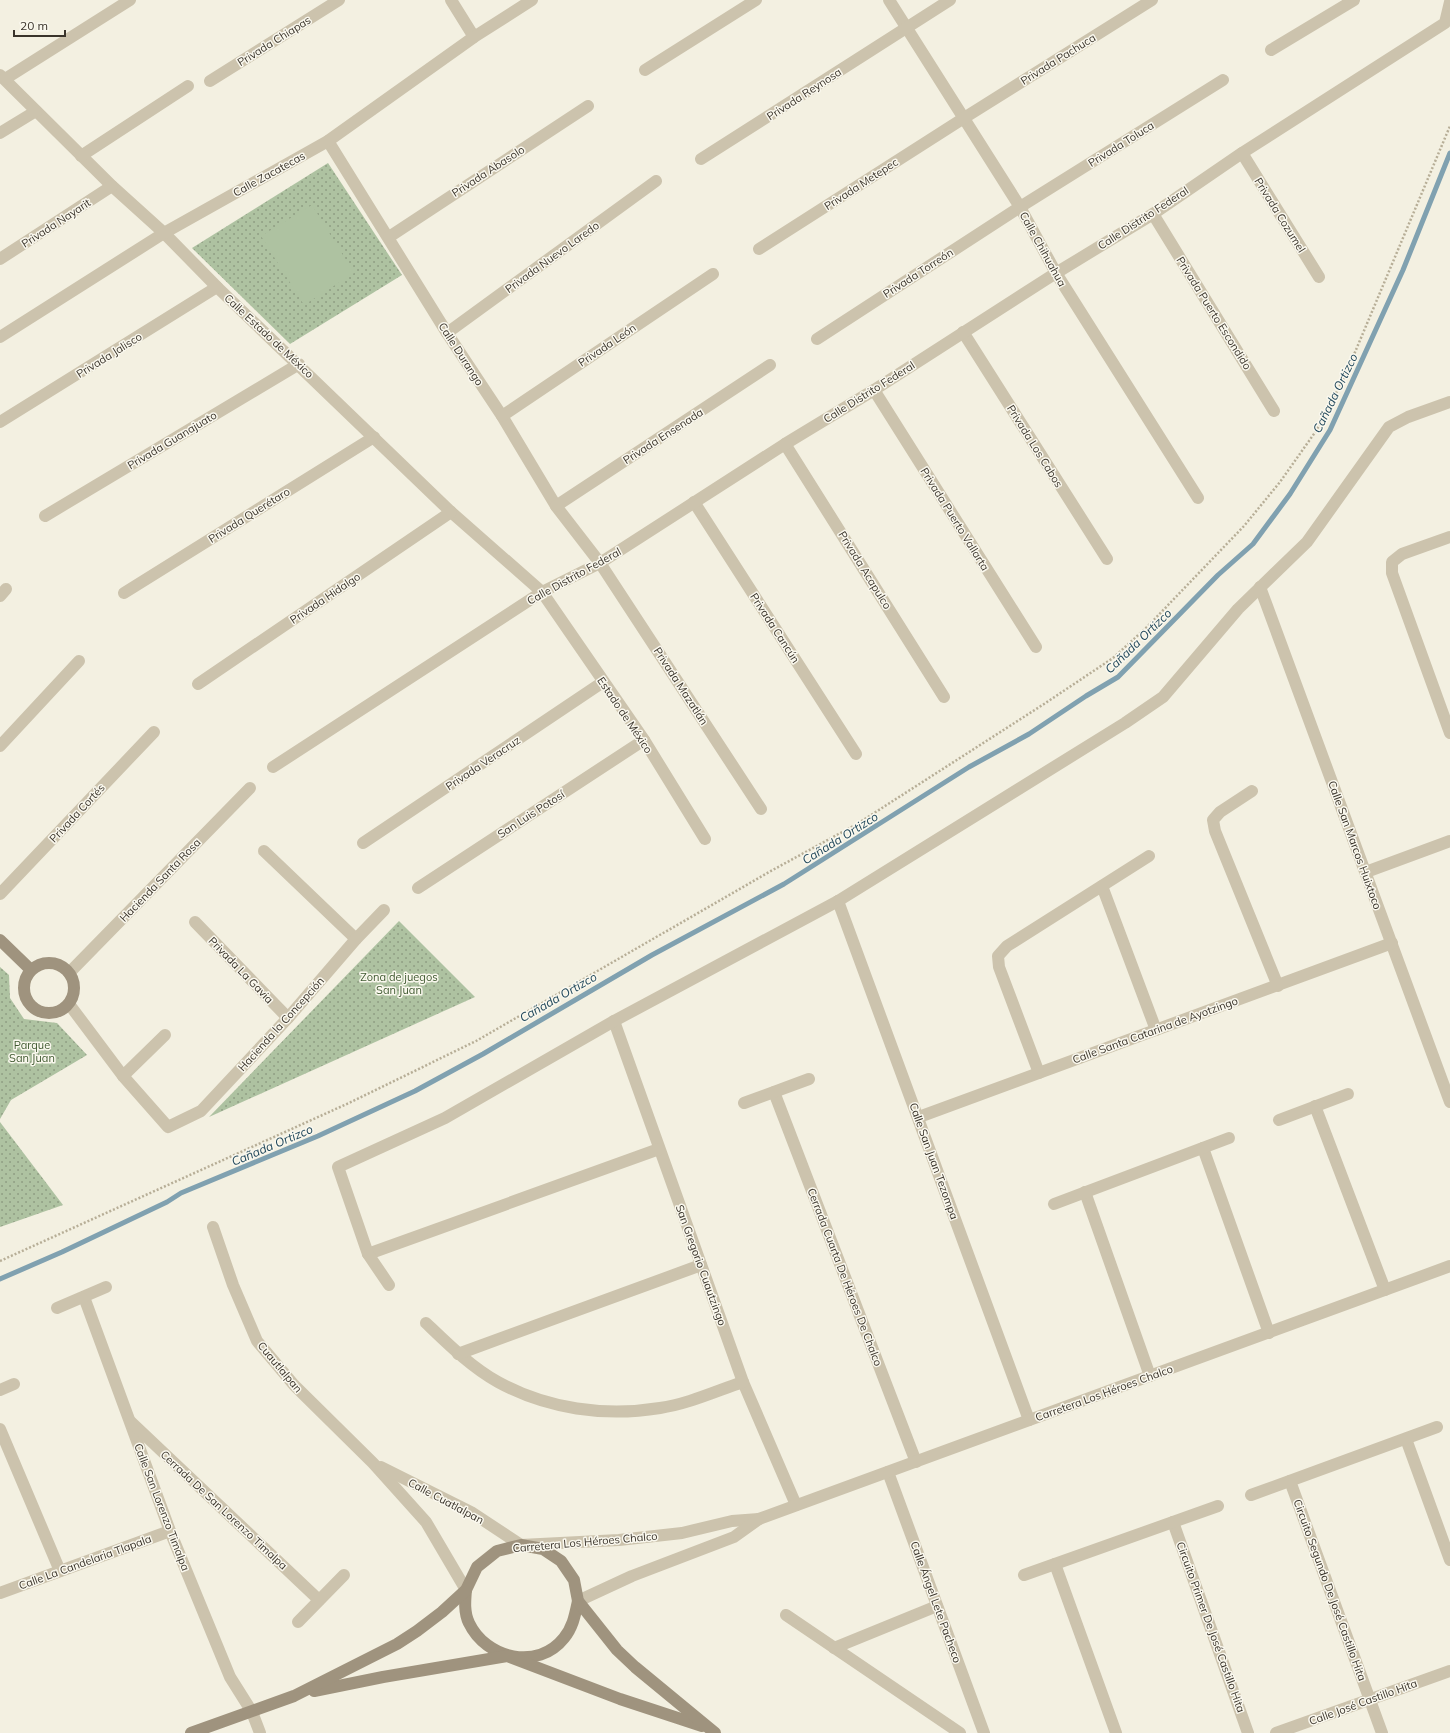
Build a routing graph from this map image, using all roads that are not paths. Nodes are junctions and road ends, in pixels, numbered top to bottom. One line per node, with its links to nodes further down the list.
1 (130, 0): 15 (street)
2 (338, 0): 17 (street, Privada Chiapas)
3 (451, 0): 12 (street)
4 (532, 0): 12 (street, Calle Zacatecas)
5 (756, 0): 14 (street)
6 (889, 0): 11 (street, Calle Chihuahua)
7 (950, 0): 11 (street, Privada Reynosa)
8 (1152, 0): 21 (street, Privada Pachuca)
9 (1354, 0): 13 (street)
10 (1450, 2): 24 (street, Calle Distrito Federal)
11 (906, 28): 21 (street, Calle Chihuahua); 26 (street, Privada Reynosa)
12 (474, 37): 23 (street, Calle Zacatecas)
13 (1272, 50)
14 (645, 70)
15 (2, 77): 20 (street, Calle Estado de México)
16 (1223, 80): 29 (street, Privada Toluca)
17 (210, 81)
18 (188, 86): 25 (street)
19 (588, 106): 32 (street, Privada Abasolo)
20 (36, 111): 22 (street); 25 (street, Calle Estado de México)
21 (964, 118): 29 (street, Calle Chihuahua); 33 (street, Privada Metepec)
22 (0, 133)
23 (328, 141): 31 (street, Calle Zacatecas); 32 (street, Calle Durango)
24 (1242, 153): 30 (street, Calle Distrito Federal); 37 (street, Privada Cozumel)
25 (81, 156): 28 (street, Calle Estado de México)
26 (701, 159)
27 (656, 181): 40 (street, Privada Nuevo Laredo)
28 (112, 186): 31 (street, Calle Estado de México); 34 (street, Privada Nayarit)
29 (1020, 207): 35 (street, Calle Chihuahua); 42 (street, Privada Torreón)
30 (1153, 214): 35 (street, Calle Distrito Federal); 47 (street, Privada Puerto Escondido)
31 (164, 233): 38 (street, Calle Estado de México); 41 (street, Calle Zacatecas)
32 (389, 237): 40 (street, Calle Durango)
33 (759, 249)
34 (0, 259)
35 (1056, 273): 39 (street, Calle Distrito Federal); 52 (street, Calle Chihuahua)
36 (713, 274): 48 (street, Privada León)
37 (1319, 277)
38 (217, 287): 43 (street, Calle Estado de México); 49 (street, Privada Jalisco)
39 (963, 332): 45 (street, Calle Distrito Federal); 58 (street, Privada Los Cabos)
40 (447, 333): 48 (street, Calle Durango)
41 (0, 337)
42 (817, 339)
43 (299, 364): 50 (street, Calle Estado de México); 56 (street, Privada Guanajuato)
44 (770, 365): 54 (street, Privada Ensenada)
45 (874, 390): 51 (street, Calle Distrito Federal); 63 (street, Privada Puerto Vallarta)
46 (1450, 402): 60 (street)
47 (1274, 411)
48 (502, 416): 54 (street, Calle Durango)
49 (0, 422)
50 (374, 437): 55 (street, Calle Estado de México); 62 (street, Privada Querétaro)
51 (785, 444): 53 (street, Calle Distrito Federal); 67 (street, Privada Acapulco)
52 (1198, 498)
53 (694, 502): 59 (street, Calle Distrito Federal); 72 (street, Privada Cancún)
54 (556, 506): 59 (street, Calle Durango)
55 (451, 512): 61 (street, Calle Estado de México); 66 (street, Privada Hidalgo)
56 (45, 516)
57 (1450, 537): 69 (street)
58 (1107, 559)
59 (600, 563): 61 (street, Calle Distrito Federal); 76 (street, Privada Mazatlán)
60 (1260, 587): 82 (street, Calle San Marcos Huixtoco); 86 (street)
61 (542, 592): 65 (street, Estado de México); 73 (street, Calle Distrito Federal)
62 (124, 593)
63 (1036, 647)
64 (79, 661): 71 (street)
65 (603, 682): 70 (street, Estado de México); 79 (street, Privada Veracruz)
66 (198, 684)
67 (944, 696)
68 (154, 732): 85 (street, Privada Cortés)
69 (1450, 733)
70 (644, 740): 77 (street, Estado de México); 84 (street, San Luis Potosí)
71 (0, 746)
72 (856, 754)
73 (273, 767)
74 (250, 788): 93 (street, Hacienda Santa Rosa)
75 (1252, 791): 94 (street)
76 (761, 810)
77 (705, 839)
78 (1450, 841): 82 (street)
79 (363, 843)
80 (264, 851): 90 (street)
81 (1149, 856): 83 (street)
82 (1366, 872): 91 (street, Calle San Marcos Huixtoco)
83 (1102, 886): 98 (street); 100 (street)
84 (418, 888)
85 (0, 894)
86 (838, 901): 97 (street); 108 (street, Calle San Juan Tezompa)
87 (384, 910): 90 (street, Hacienda la Concepción)
88 (195, 922): 96 (street, Privada La Gavia)
89 (0, 940): 92 (street)
90 (356, 940): 96 (street, Hacienda la Concepción)
91 (1392, 943): 94 (street, Calle Santa Catarina de Ayotzingo); 105 (street, Calle San Marcos Huixtoco)
92 (31, 970): 93 (street); 95 (street)
93 (69, 973): 95 (street)
94 (1278, 986): 98 (street, Calle Santa Catarina de Ayotzingo)
95 (69, 1004): 101 (street)
96 (288, 1018): 101 (street, Hacienda la Concepción)
97 (614, 1021): 112 (street, San Gregorio Cuautzingo); 116 (street)
98 (1156, 1030): 100 (street, Calle Santa Catarina de Ayotzingo)
99 (165, 1035): 101 (street)
100 (1039, 1073): 108 (street, Calle Santa Catarina de Ayotzingo)
101 (123, 1076)
102 (808, 1079): 103 (street)
103 (774, 1092): 106 (street); 136 (street, Cerrada Cuarta De Héroes De Chalco)
104 (1348, 1094): 107 (street)
105 (1450, 1102)
106 (744, 1103)
107 (1315, 1106): 109 (street); 121 (street)
108 (918, 1117): 132 (street, Calle San Juan Tezompa)
109 (1279, 1120)
110 (1229, 1138): 111 (street)
111 (1203, 1148): 113 (street); 125 (street)
112 (659, 1149): 116 (street); 117 (street, San Gregorio Cuautzingo)
113 (1085, 1192): 114 (street); 127 (street)
114 (1054, 1204)
115 (213, 1227): 137 (street, Cuautlalpan)
116 (368, 1254): 119 (street)
117 (701, 1265): 126 (street); 128 (street, San Gregorio Cuautzingo)
118 (1450, 1266): 121 (street, Carretera Los Héroes Chalco)
119 (389, 1285)
120 (106, 1287): 122 (street)
121 (1385, 1290): 125 (street, Carretera Los Héroes Chalco)
122 (84, 1297): 123 (street); 131 (street, Calle San Lorenzo Timalpa)
123 (57, 1308)
124 (426, 1323): 126 (street)
125 (1269, 1333): 127 (street, Carretera Los Héroes Chalco)
126 (458, 1354): 128 (street)
127 (1150, 1376): 132 (street, Carretera Los Héroes Chalco)
128 (743, 1382): 141 (street, San Gregorio Cuautzingo)
129 (14, 1384): 130 (street)
130 (0, 1390)
131 (129, 1419): 145 (street, Calle San Lorenzo Timalpa); 154 (street, Cerrada De San Lorenzo Timalpa)
132 (1029, 1420): 136 (street, Carretera Los Héroes Chalco)
133 (1438, 1427): 135 (street)
134 (0, 1429): 149 (street)
135 (1406, 1439): 139 (street); 147 (street)
136 (916, 1462): 138 (street, Carretera Los Héroes Chalco)
137 (373, 1463): 146 (street, Calle Cuatlalpan); 152 (street, Calle Cuatlalpan)
138 (888, 1472): 141 (street, Carretera Los Héroes Chalco); 156 (street, Calle Ángel Lete Pacheco)
139 (1290, 1481): 140 (street); 163 (street, Circuito Segundo De José Castillo Hita)
140 (1251, 1495)
141 (796, 1505): 143 (street, Carretera Los Héroes Chalco)
142 (1218, 1506): 144 (street)
143 (759, 1519): 146 (street, Carretera Los Héroes Chalco); 155 (street, Carretera Los Héroes Chalco)
144 (1173, 1522): 148 (street); 171 (street, Circuito Primer De José Castillo Hita)
145 (170, 1531): 149 (street, Calle La Candelaria Tlapala); 164 (street, Calle San Lorenzo Timalpa)
146 (521, 1545): 152 (street, Carretera Los Héroes Chalco); 155 (street, Calle Cuatlalpan)
147 (1450, 1560)
148 (1055, 1564): 151 (street); 170 (street)
149 (60, 1571): 153 (street, Calle La Candelaria Tlapala)
150 (344, 1575): 154 (street)
151 (1024, 1575)
152 (466, 1590): 160 (street, Carretera Los Héroes Chalco); 162 (street, Carretera Los Héroes Chalco)
153 (0, 1593)
154 (319, 1600): 158 (street)
155 (578, 1601): 160 (street, Carretera Los Héroes Chalco); 165 (street, Calle Cuatlalpan)
156 (937, 1606): 159 (street); 169 (street, Calle Ángel Lete Pacheco)
157 (786, 1615): 159 (street)
158 (298, 1622)
159 (834, 1648): 168 (street)
160 (506, 1656): 162 (street, Carretera Los Héroes Chalco); 165 (street, Calle Cuatlalpan)
161 (1450, 1671): 163 (street, Calle José Castillo Hita)
162 (294, 1696): 164 (street, Carretera Los Héroes Chalco)
163 (1371, 1700): 172 (street, Calle José Castillo Hita); 173 (street, Circuito Segundo De José Castillo Hita)
164 (252, 1712): 166 (street, Carretera Los Héroes Chalco); 167 (street, Calle San Lorenzo Timalpa)
165 (711, 1730)
166 (191, 1733)
167 (260, 1733)
168 (960, 1733)
169 (984, 1733)
170 (1116, 1733)
171 (1248, 1733)
172 (1276, 1733)
173 (1382, 1733)

